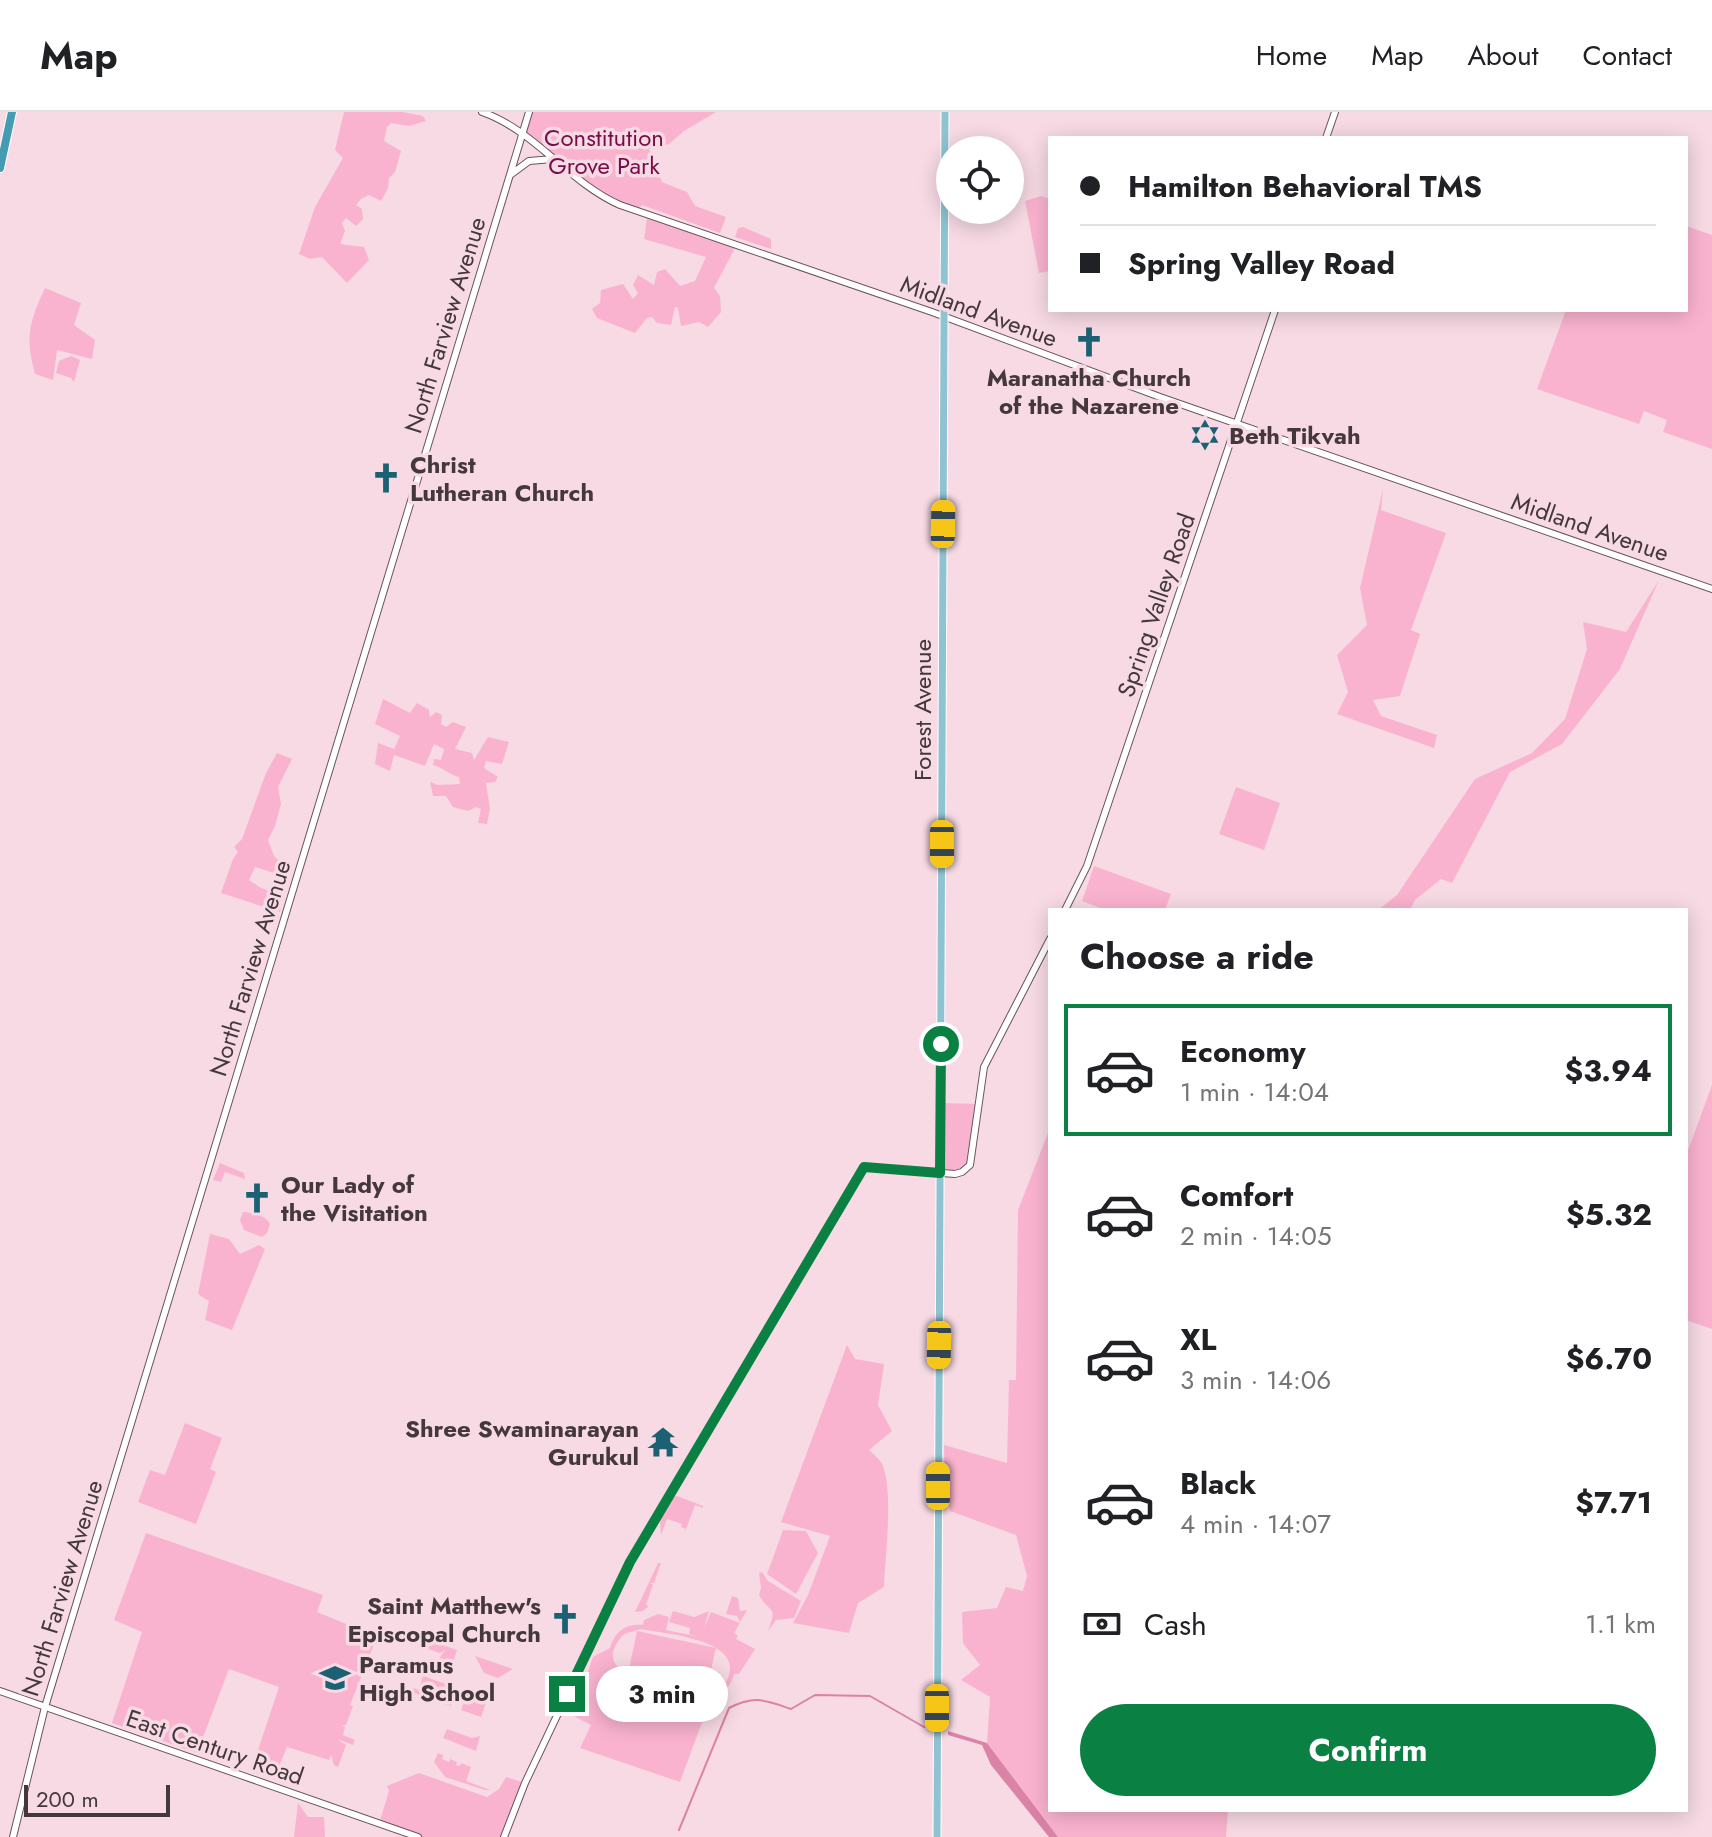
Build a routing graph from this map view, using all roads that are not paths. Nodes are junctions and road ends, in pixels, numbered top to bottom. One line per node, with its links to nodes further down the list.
1 (12, 112): 9 (highway)
2 (482, 112): 6 (street, Midland Avenue)
3 (529, 112): 6 (street, North Farview Avenue)
4 (945, 112): 12 (main road, Forest Avenue)
5 (1335, 112): 7 (street)
6 (522, 133): 8 (street, Midland Avenue); 10 (street, North Farview Avenue)
7 (1327, 136)
8 (554, 159): 10 (street); 12 (street, Midland Avenue)
9 (0, 168)
10 (510, 175): 19 (street, North Farview Avenue)
11 (1274, 312): 13 (street, Spring Valley Road)
12 (944, 317): 13 (street, Midland Avenue); 17 (main road, Forest Avenue)
13 (1237, 423): 14 (street, Midland Avenue); 15 (street, Spring Valley Road)
14 (1712, 589)
15 (1066, 908)
16 (1048, 943): 17 (street)
17 (940, 1173): 22 (street); 23 (main road, Forest Avenue)
18 (0, 1691): 19 (street, East Century Road)
19 (45, 1707): 20 (street, North Farview Avenue); 21 (street, East Century Road)
20 (13, 1837)
21 (418, 1837)
22 (502, 1837)
23 (937, 1837)

